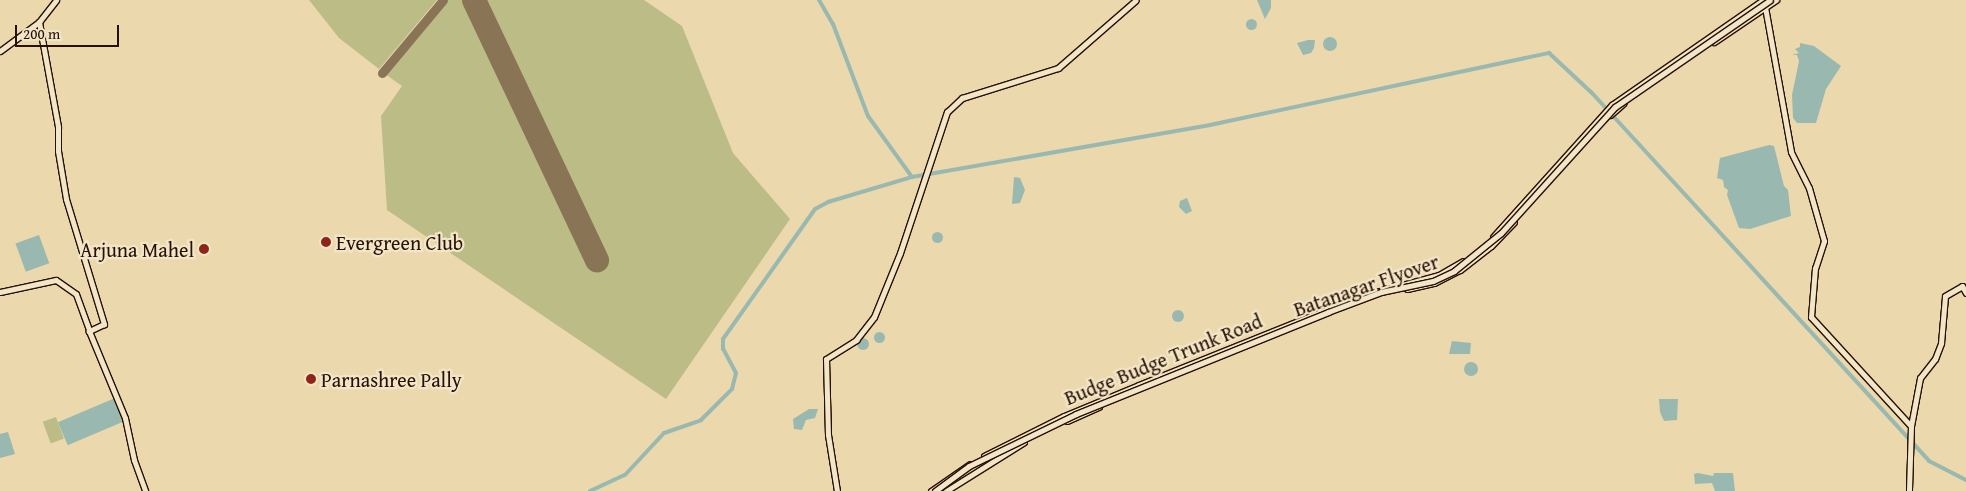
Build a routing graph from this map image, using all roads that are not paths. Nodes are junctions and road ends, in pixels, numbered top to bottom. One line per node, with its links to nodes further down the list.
1 (56, 0): 7 (street)
2 (1136, 0): 14 (street)
3 (1770, 0): 16 (street, Batanagar Flyover, bridge)
4 (1776, 0): 6 (street, Budge Budge Trunk Road)
5 (1762, 1): 6 (street); 15 (street, Budge Budge Trunk Road)
6 (1766, 8): 12 (street); 17 (street, Budge Budge Trunk Road, bridge)
7 (39, 22): 8 (street); 11 (street)
8 (0, 51)
9 (0, 292): 11 (street)
10 (1966, 293): 12 (street)
11 (89, 330): 13 (street)
12 (1911, 426): 18 (street)
13 (145, 491)
14 (837, 491)
15 (931, 491)
16 (936, 491)
17 (946, 491)
18 (1908, 491)

